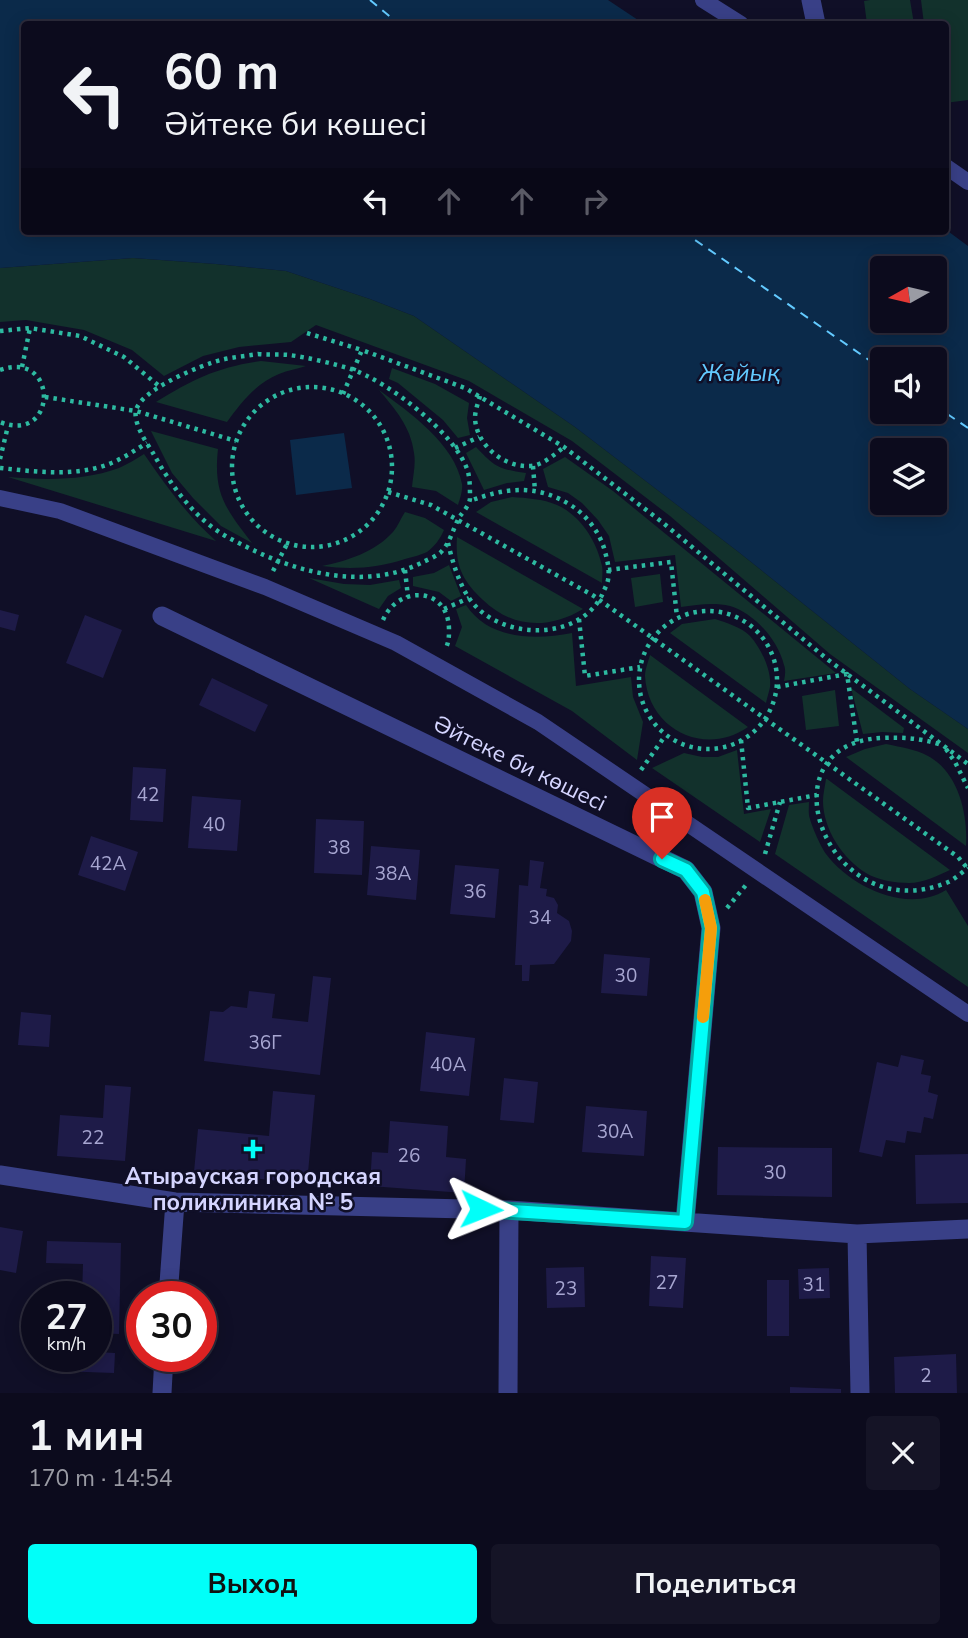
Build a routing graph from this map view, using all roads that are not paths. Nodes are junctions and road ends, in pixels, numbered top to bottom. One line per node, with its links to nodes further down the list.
1 (703, 0): 3 (street)
2 (811, 0): 4 (street)
3 (736, 21)
4 (815, 21)
5 (949, 169): 6 (street)
6 (968, 182)
7 (0, 498): 9 (street)
8 (162, 616): 13 (street, Әйтеке би көшесі)
9 (968, 1014)
10 (0, 1175): 11 (street)
11 (175, 1202): 12 (street); 16 (street)
12 (509, 1210): 13 (street); 19 (street)
13 (685, 1222): 15 (street)
14 (968, 1229): 15 (street)
15 (857, 1234): 20 (street)
16 (169, 1281)
17 (163, 1372): 18 (street)
18 (162, 1393)
19 (508, 1393)
20 (860, 1393)

